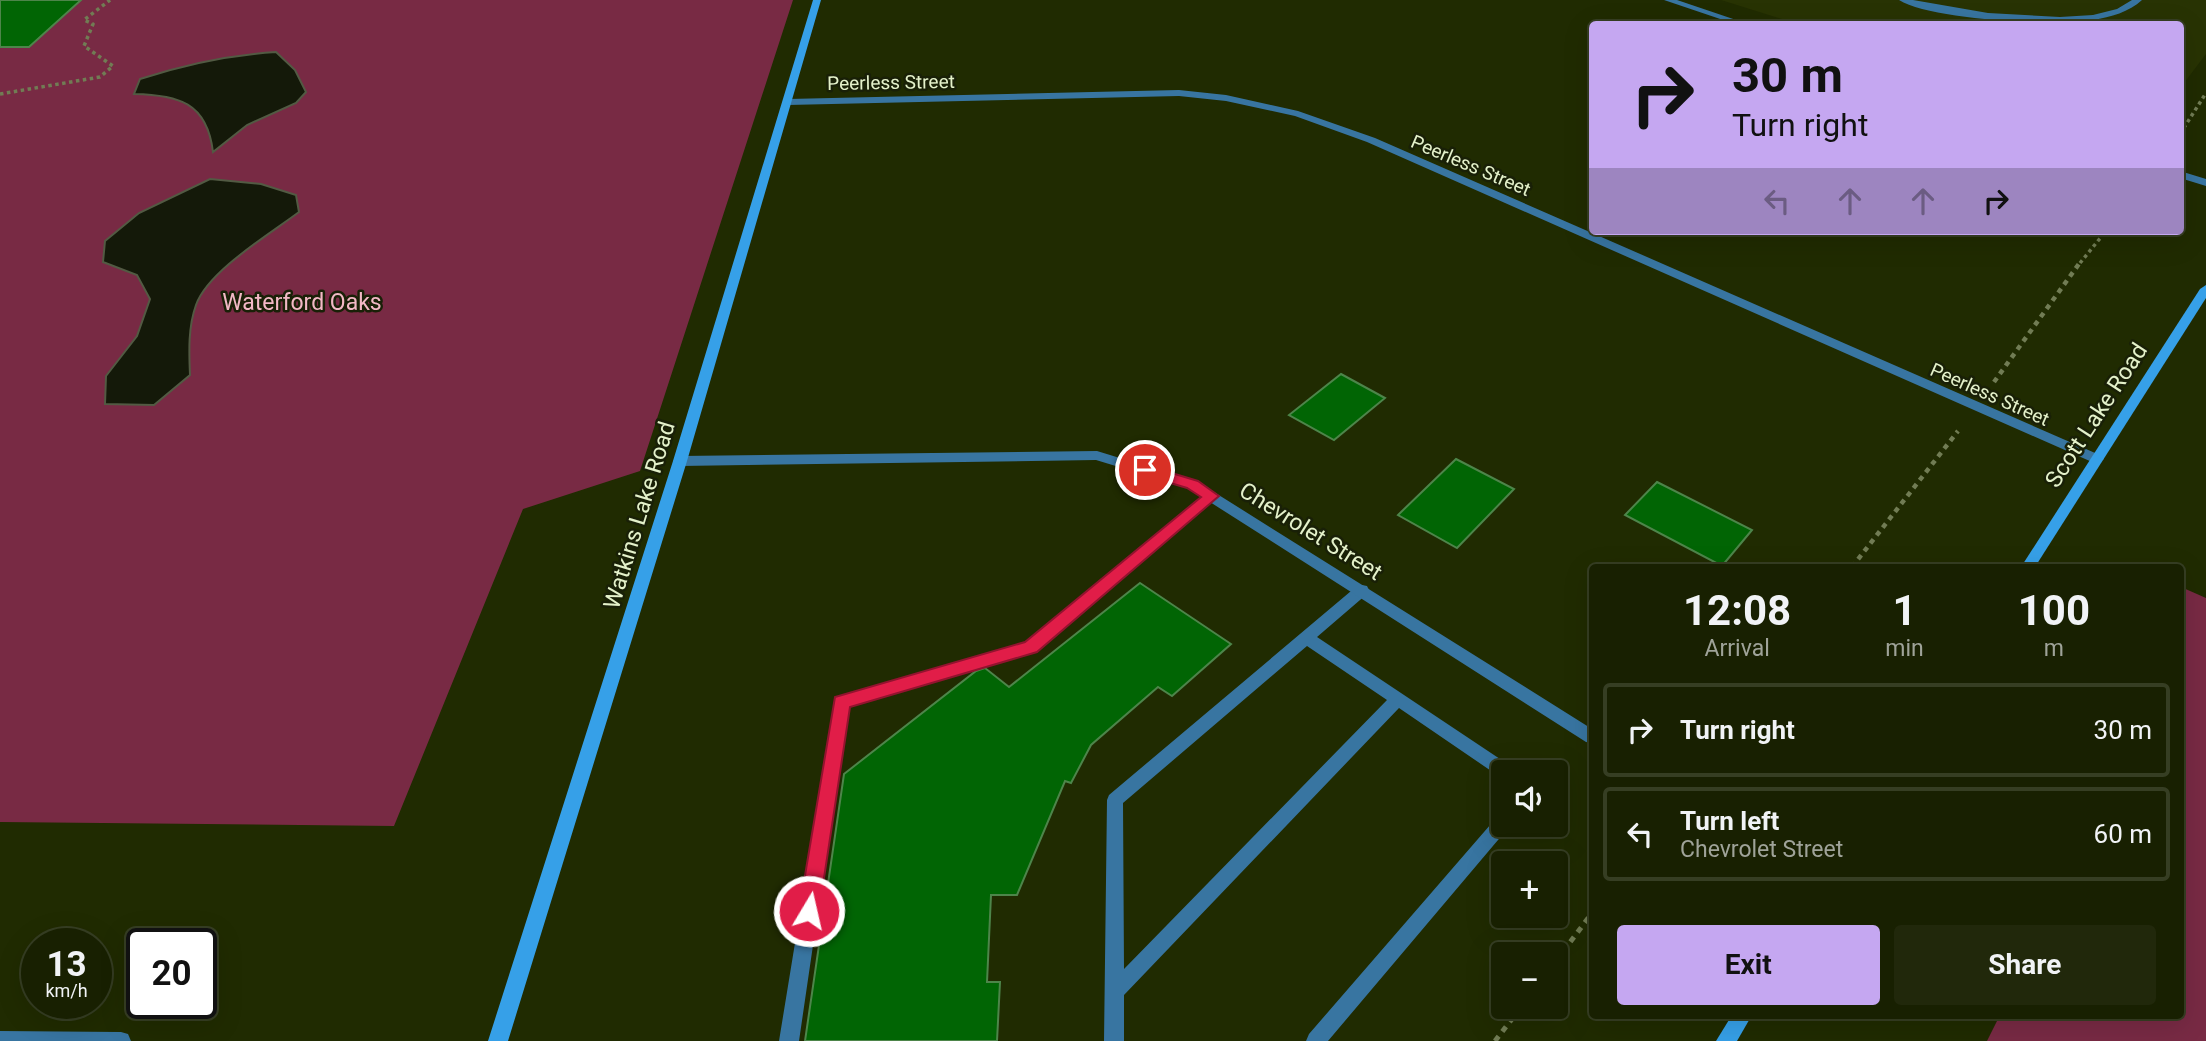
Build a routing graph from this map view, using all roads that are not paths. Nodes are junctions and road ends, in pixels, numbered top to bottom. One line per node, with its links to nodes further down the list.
1 (817, 0): 6 (street, Watkins Lake Road)
2 (1668, 0): 5 (street)
3 (1903, 0): 4 (street)
4 (2138, 0)
5 (1734, 21)
6 (788, 102): 10 (street, Peerless Street); 11 (street, Watkins Lake Road)
7 (2184, 175): 8 (street)
8 (2206, 183)
9 (2206, 289): 10 (street, Scott Lake Road)
10 (2097, 459): 13 (street, Scott Lake Road)
11 (680, 461): 12 (street, Chevrolet Street); 24 (street, Watkins Lake Road)
12 (1212, 496): 14 (street, Chevrolet Street); 25 (street)
13 (2030, 564)
14 (1362, 590): 15 (street); 17 (street, Chevrolet Street)
15 (1307, 638): 16 (street); 20 (street)
16 (1398, 699): 18 (street); 20 (street)
17 (1589, 735)
18 (1491, 762)
19 (1491, 836): 27 (street)
20 (1115, 992): 26 (street)
21 (1740, 1019): 28 (street)
22 (0, 1040): 23 (street)
23 (121, 1041)
24 (498, 1041)
25 (789, 1041)
26 (1114, 1041)
27 (1316, 1041)
28 (1726, 1041)

